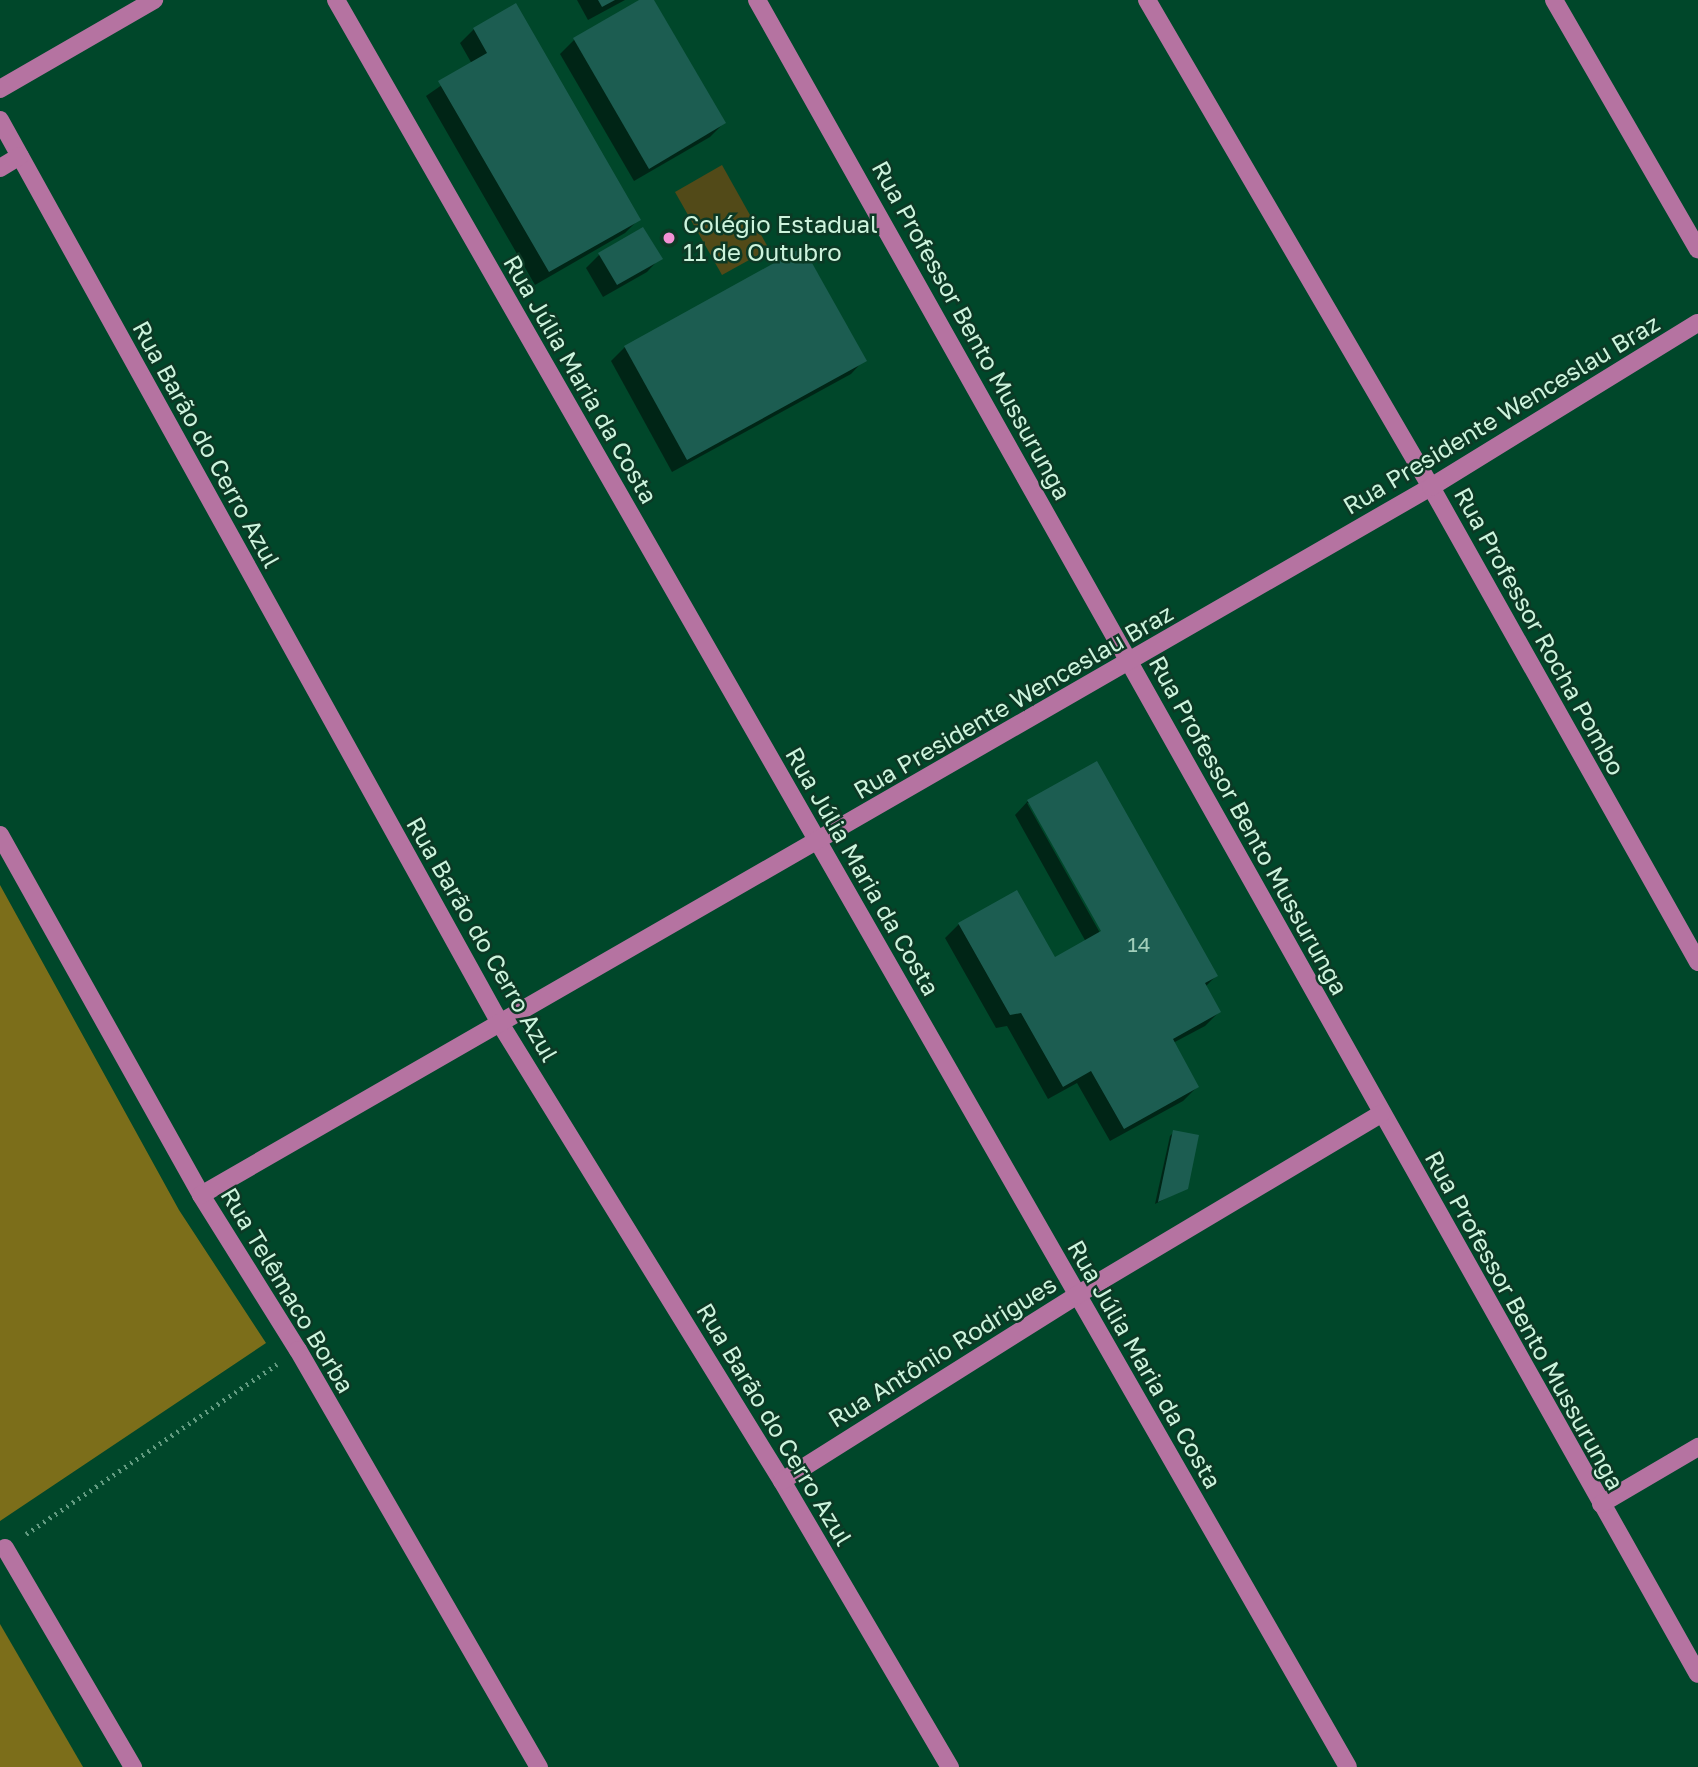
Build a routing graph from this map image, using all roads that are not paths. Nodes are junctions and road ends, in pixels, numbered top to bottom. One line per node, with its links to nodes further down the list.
1 (154, 0): 6 (street)
2 (336, 0): 15 (street, Rua Júlia Maria da Costa)
3 (757, 0): 13 (street, Rua Professor Bento Mussurunga)
4 (1147, 0): 12 (street, Rua Professor Rocha Pombo)
5 (1554, 0): 10 (street)
6 (0, 89)
7 (0, 120): 8 (street, Rua Barão do Cerro Azul)
8 (20, 156): 9 (street); 17 (street, Rua Barão do Cerro Azul)
9 (0, 168)
10 (1698, 249)
11 (1698, 323): 12 (street, Rua Presidente Wenceslau Braz)
12 (1431, 487): 13 (street, Rua Presidente Wenceslau Braz); 16 (street, Rua Professor Rocha Pombo)
13 (1131, 662): 15 (street, Rua Presidente Wenceslau Braz); 18 (street, Rua Professor Bento Mussurunga)
14 (0, 835): 19 (street, Rua Telêmaco Borba)
15 (817, 841): 17 (street, Rua Presidente Wenceslau Braz); 20 (street, Rua Júlia Maria da Costa)
16 (1698, 962)
17 (501, 1025): 19 (street, Rua Presidente Wenceslau Braz); 22 (street, Rua Barão do Cerro Azul)
18 (1381, 1114): 20 (street, Rua Antônio Rodrigues); 23 (street, Rua Professor Bento Mussurunga)
19 (201, 1195): 27 (street, Rua Telêmaco Borba)
20 (1077, 1295): 22 (street, Rua Antônio Rodrigues); 29 (street, Rua Júlia Maria da Costa)
21 (1698, 1447): 23 (street)
22 (782, 1480): 28 (street, Rua Barão do Cerro Azul)
23 (1601, 1504): 25 (street, Rua Professor Bento Mussurunga)
24 (5, 1548): 26 (street)
25 (1698, 1674)
26 (132, 1767)
27 (539, 1767)
28 (950, 1767)
29 (1348, 1767)

